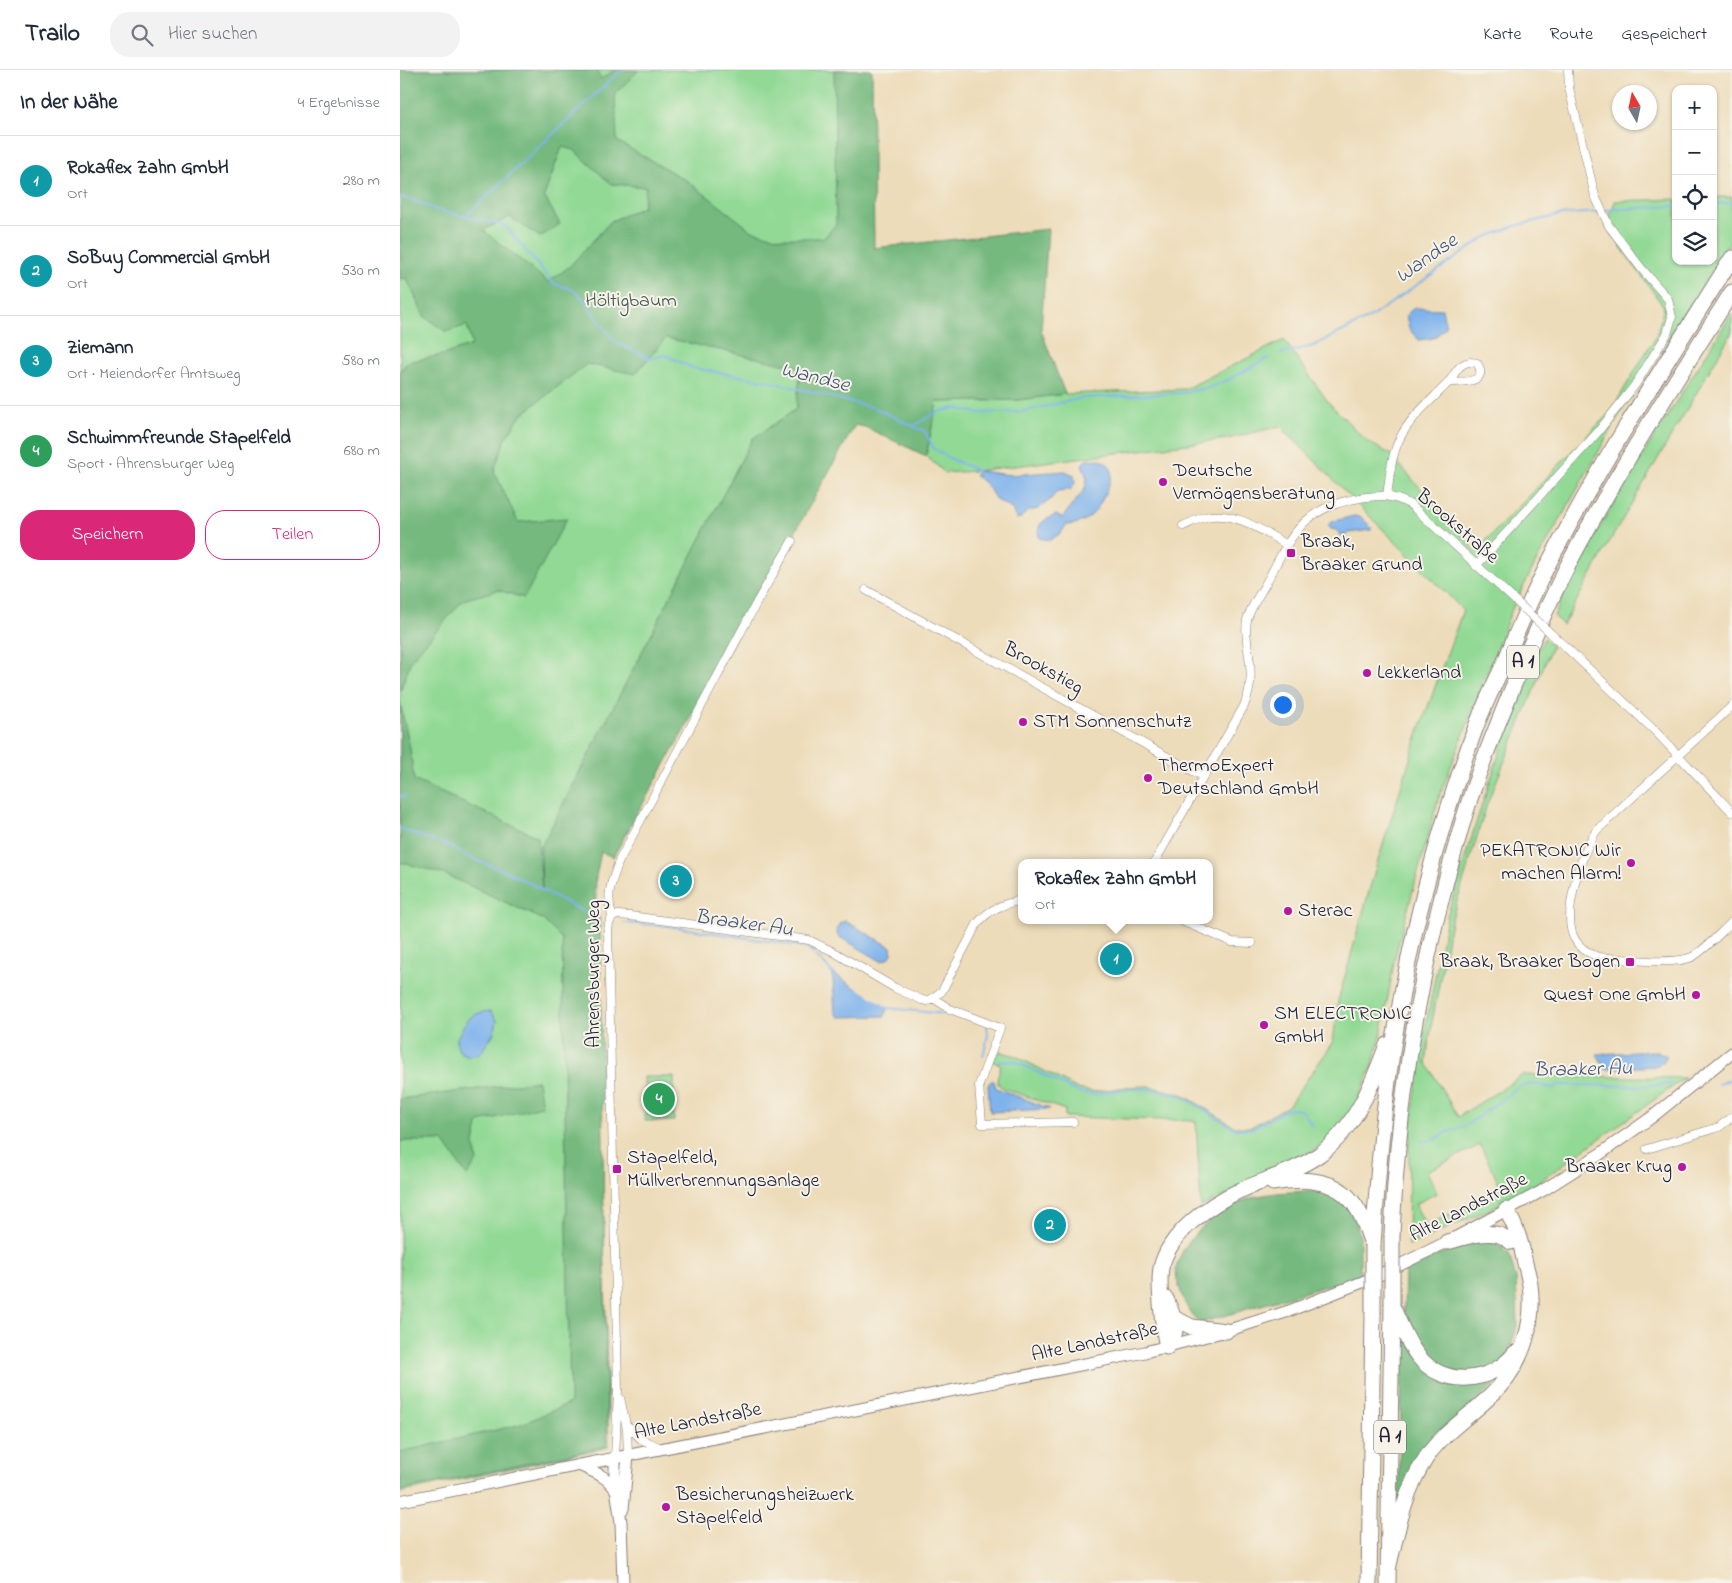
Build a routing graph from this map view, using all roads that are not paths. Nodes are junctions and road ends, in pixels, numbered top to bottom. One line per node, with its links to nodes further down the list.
1 (1568, 70): 9 (street)
2 (1732, 258): 22 (highway, A 1)
3 (1732, 292): 34 (highway, A 1, bridge)
4 (1448, 382): 5 (street)
5 (1387, 495): 8 (street, Brookstraße); 9 (street, Brookstraße)
6 (1183, 526): 8 (street)
7 (792, 541): 17 (street, Ahrensburger Weg)
8 (1287, 545): 13 (street, Brookstraße)
9 (1476, 566): 12 (street, Brookstraße, bridge)
10 (866, 590): 13 (street, Brookstieg)
11 (1732, 706): 12 (street)
12 (1678, 755): 14 (street, Brookstraße); 18 (street)
13 (1204, 777): 15 (street, Brookstraße)
14 (1732, 812)
15 (1157, 859)
16 (1018, 901): 21 (street)
17 (612, 917): 21 (street); 39 (street, Ahrensburger Weg)
18 (1732, 922)
19 (1189, 924): 20 (street)
20 (1252, 943)
21 (933, 998): 25 (street)
22 (1397, 1021): 27 (highway); 31 (highway, A 1)
23 (1732, 1053): 28 (main road, Alte Landstraße)
24 (1732, 1117): 26 (street)
25 (1073, 1122)
26 (1647, 1149)
27 (1240, 1191): 31 (highway); 33 (highway)
28 (1506, 1210): 29 (main road, Alte Landstraße); 30 (highway); 32 (highway)
29 (1447, 1242): 30 (highway); 36 (main road, Alte Landstraße)
30 (1511, 1242): 32 (highway)
31 (1373, 1245): 50 (highway, A 1, bridge)
32 (1525, 1261): 37 (highway)
33 (1161, 1289): 35 (highway); 38 (highway)
34 (1392, 1305): 37 (highway); 48 (highway, A 1)
35 (1174, 1318): 36 (highway); 38 (highway)
36 (1226, 1331): 38 (main road, Alte Landstraße)
37 (1525, 1340): 48 (highway)
38 (1167, 1347): 41 (main road, Alte Landstraße)
39 (618, 1391): 40 (street, Ahrensburger Weg); 43 (street, Ahrensburger Weg)
40 (626, 1425): 41 (street); 42 (street, Ahrensburger Weg)
41 (662, 1449): 42 (main road, Alte Landstraße)
42 (628, 1456): 43 (main road, Alte Landstraße); 47 (main road)
43 (615, 1458): 44 (main road, Alte Landstraße); 45 (main road)
44 (579, 1465): 45 (main road); 46 (main road, Alte Landstraße)
45 (616, 1490): 47 (main road)
46 (400, 1501)
47 (621, 1522): 49 (main road)
48 (1388, 1576)
49 (623, 1583)
50 (1369, 1583)

